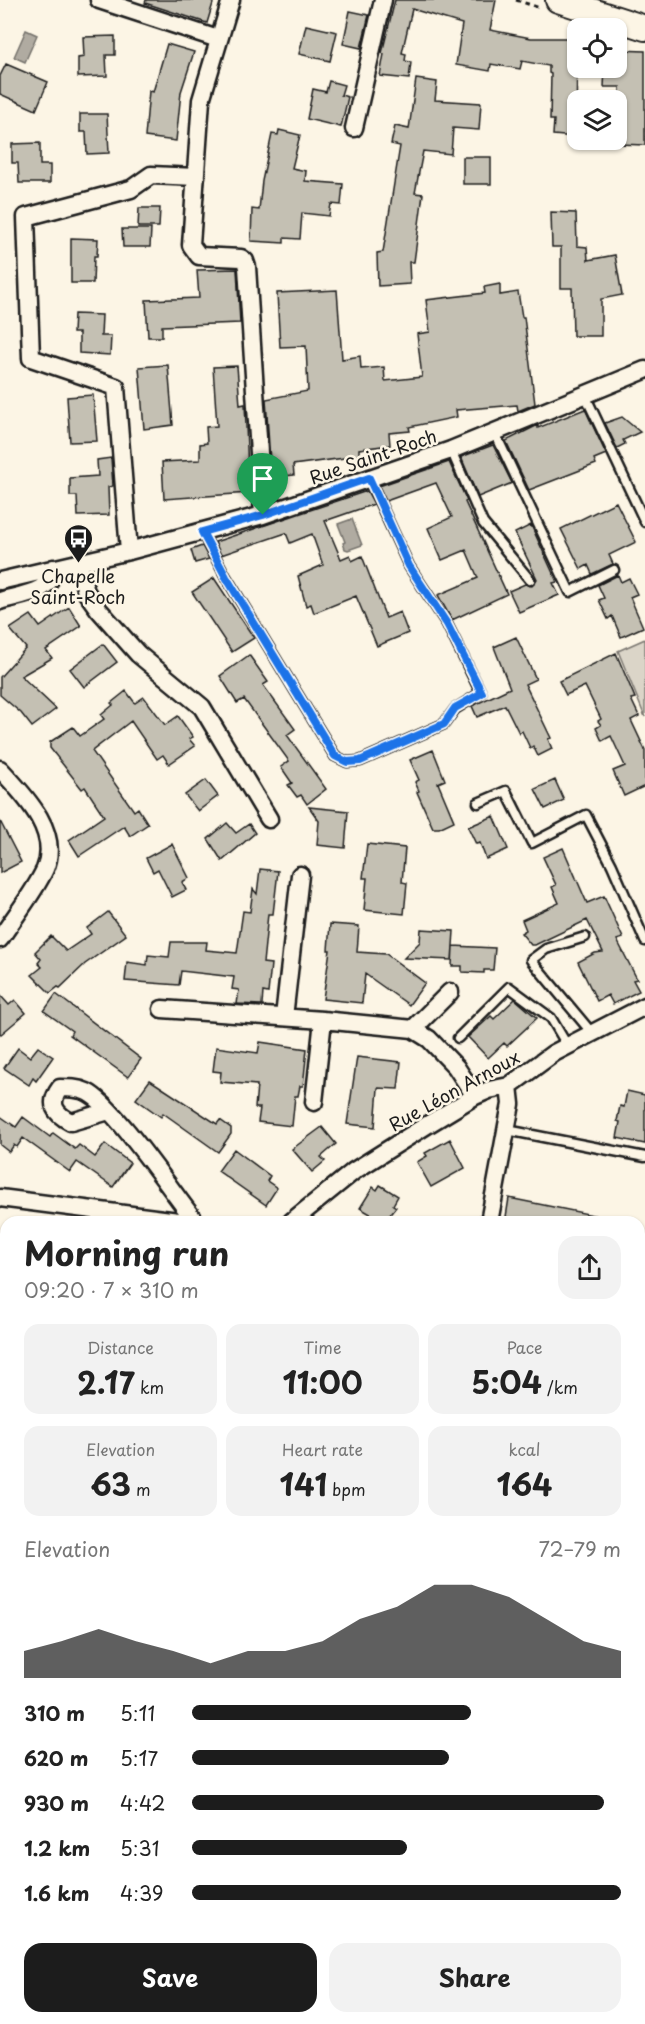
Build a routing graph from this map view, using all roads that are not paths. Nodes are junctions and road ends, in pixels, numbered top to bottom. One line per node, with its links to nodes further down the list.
1 (99, 0): 7 (street)
2 (231, 0): 7 (street)
3 (383, 0): 8 (street)
4 (558, 0): 5 (main road)
5 (587, 4): 6 (main road)
6 (645, 28)
7 (218, 39): 9 (street)
8 (354, 128)
9 (196, 177): 15 (street); 18 (street)
10 (645, 370): 11 (street, Rue Saint-Roch)
11 (585, 395): 12 (street, Rue Saint-Roch); 16 (lane)
12 (495, 433): 13 (street, Rue Saint-Roch); 21 (lane)
13 (451, 450): 14 (street, Rue Saint-Roch); 23 (lane)
14 (369, 478): 15 (street, Rue Saint-Roch); 17 (lane)
15 (263, 515): 17 (street, Rue Saint-Roch)
16 (645, 522)
17 (202, 532): 18 (street, Rue Saint-Roch)
18 (129, 551): 19 (street, Rue Saint-Roch)
19 (78, 563): 20 (street, Rue Saint-Roch); 27 (street)
20 (53, 568): 22 (street, Rue Saint-Roch); 24 (street)
21 (614, 570)
22 (0, 580)
23 (530, 580)
24 (0, 601)
25 (0, 769): 30 (street)
26 (478, 803): 31 (lane)
27 (269, 819)
28 (300, 875): 35 (street)
29 (585, 937): 38 (lane)
30 (0, 939)
31 (645, 940)
32 (450, 992): 37 (street)
33 (645, 1006): 38 (street, Rue Léon Arnoux)
34 (162, 1009): 35 (street)
35 (284, 1017): 36 (street)
36 (323, 1020): 37 (street); 43 (street)
37 (412, 1029): 42 (street)
38 (592, 1033): 40 (street, Rue Léon Arnoux)
39 (458, 1038): 40 (lane)
40 (567, 1045): 41 (street, Rue Léon Arnoux)
41 (509, 1086): 42 (street, Rue Léon Arnoux); 45 (street)
42 (475, 1096): 50 (street, Rue Léon Arnoux)
43 (314, 1102)
44 (109, 1111): 49 (street)
45 (507, 1130): 46 (lane); 51 (street)
46 (645, 1157)
47 (0, 1198): 48 (street)
48 (140, 1216)
49 (191, 1216)
50 (298, 1216)
51 (490, 1216)

